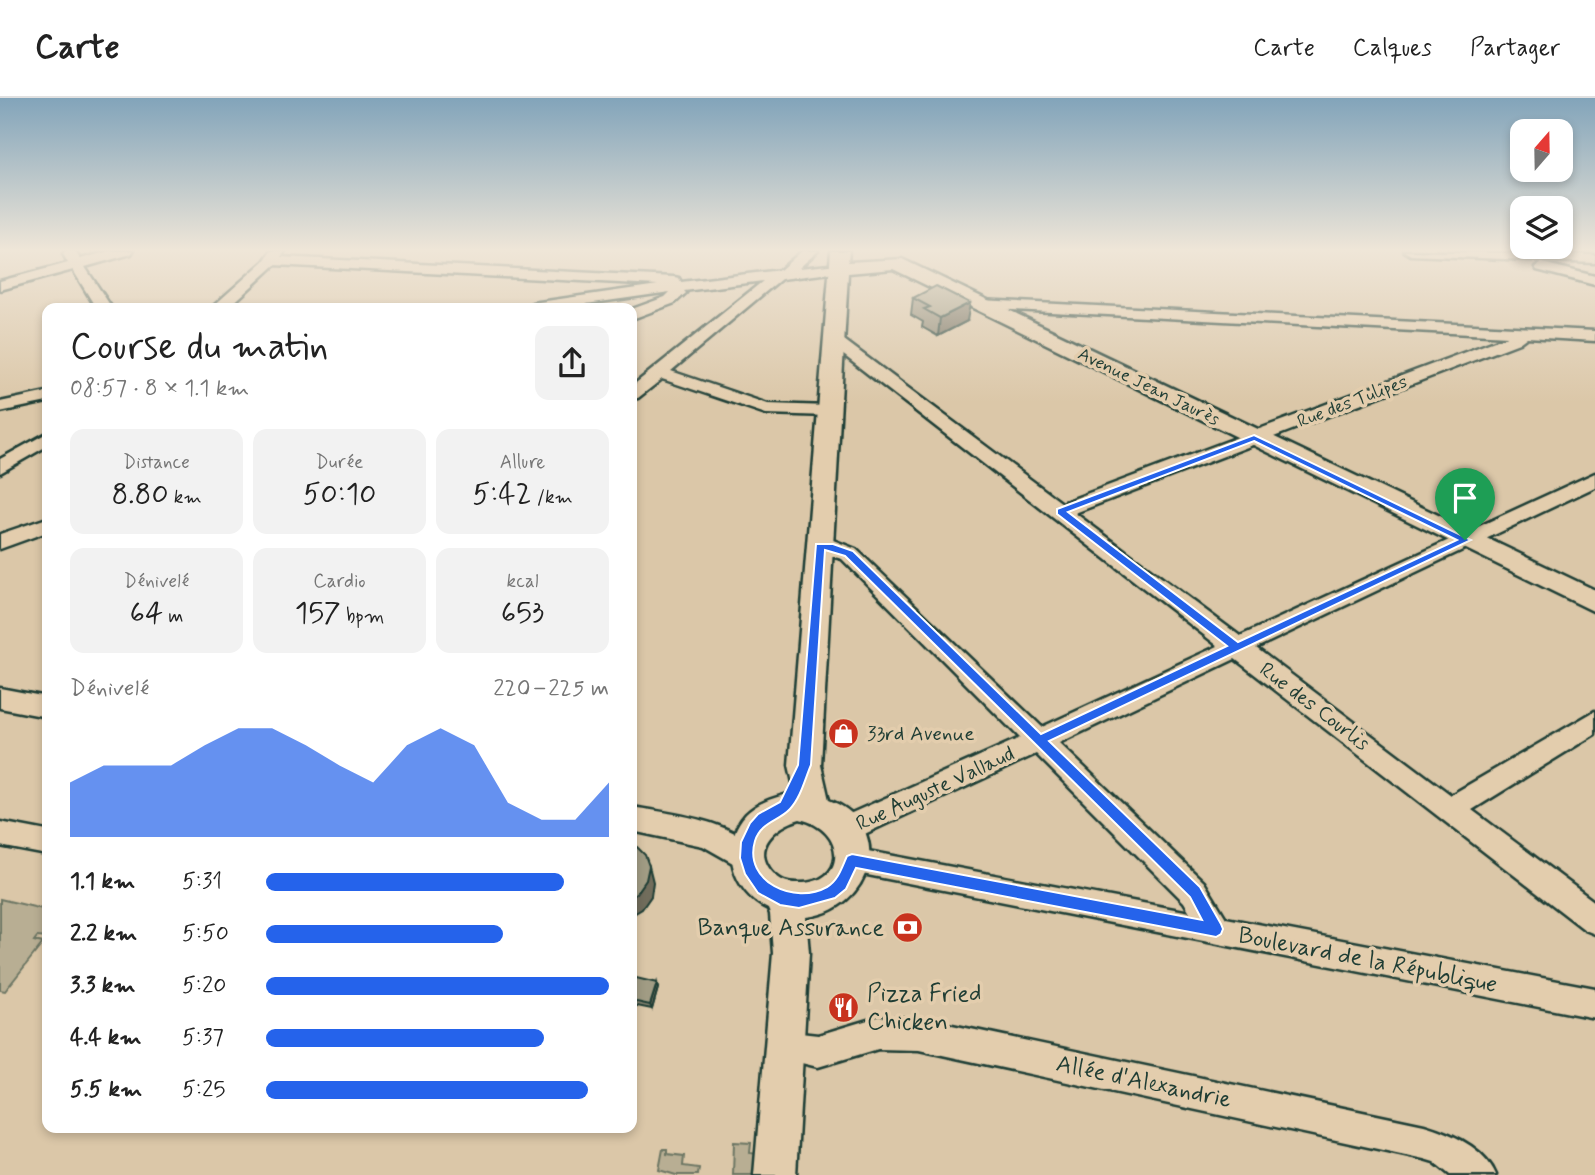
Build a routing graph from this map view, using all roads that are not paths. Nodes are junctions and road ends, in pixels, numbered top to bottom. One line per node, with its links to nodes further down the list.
1 (664, 301): 6 (street)
2 (747, 301): 10 (street)
3 (837, 301): 9 (main road)
4 (973, 301): 5 (main road, Avenue Jean Jaurès)
5 (979, 304): 7 (street); 15 (main road, Avenue Jean Jaurès)
6 (637, 312)
7 (1524, 333): 8 (street); 15 (street, Rue des Tulipes)
8 (1595, 336)
9 (834, 340): 14 (main road); 19 (street, Rue des Courlis)
10 (659, 372): 11 (street); 14 (street)
11 (637, 390)
12 (42, 398): 13 (street)
13 (0, 407)
14 (829, 411): 23 (main road)
15 (1254, 438): 19 (street, Rue des Tulipes); 21 (main road, Avenue Jean Jaurès)
16 (42, 441): 17 (street)
17 (0, 467)
18 (1595, 479): 21 (street, Rue Auguste Vallaud)
19 (1061, 511): 25 (street, Rue des Courlis)
20 (42, 527): 22 (street)
21 (1465, 540): 24 (main road, Avenue Jean Jaurès); 25 (street, Rue Auguste Vallaud)
22 (0, 542)
23 (820, 546): 29 (street); 30 (main road)
24 (1595, 602)
25 (1236, 647): 29 (street, Rue Auguste Vallaud); 31 (street, Rue des Courlis)
26 (0, 698): 27 (street)
27 (42, 706)
28 (1595, 721): 31 (street)
29 (1039, 740): 36 (street, Rue Auguste Vallaud); 39 (street)
30 (800, 806): 35 (main road); 36 (main road)
31 (1451, 808): 38 (street, Rue des Courlis)
32 (637, 820): 35 (street)
33 (0, 834): 34 (street)
34 (42, 842)
35 (751, 843): 37 (main road)
36 (849, 845): 37 (main road); 39 (street, Boulevard de la République)
37 (799, 898): 41 (main road); 42 (main road)
38 (1595, 920)
39 (1216, 929): 40 (street, Boulevard de la République)
40 (1595, 1003)
41 (800, 1049): 43 (main road); 44 (street, Allée d'Alexandrie)
42 (775, 1175)
43 (793, 1175)
44 (1479, 1175)

